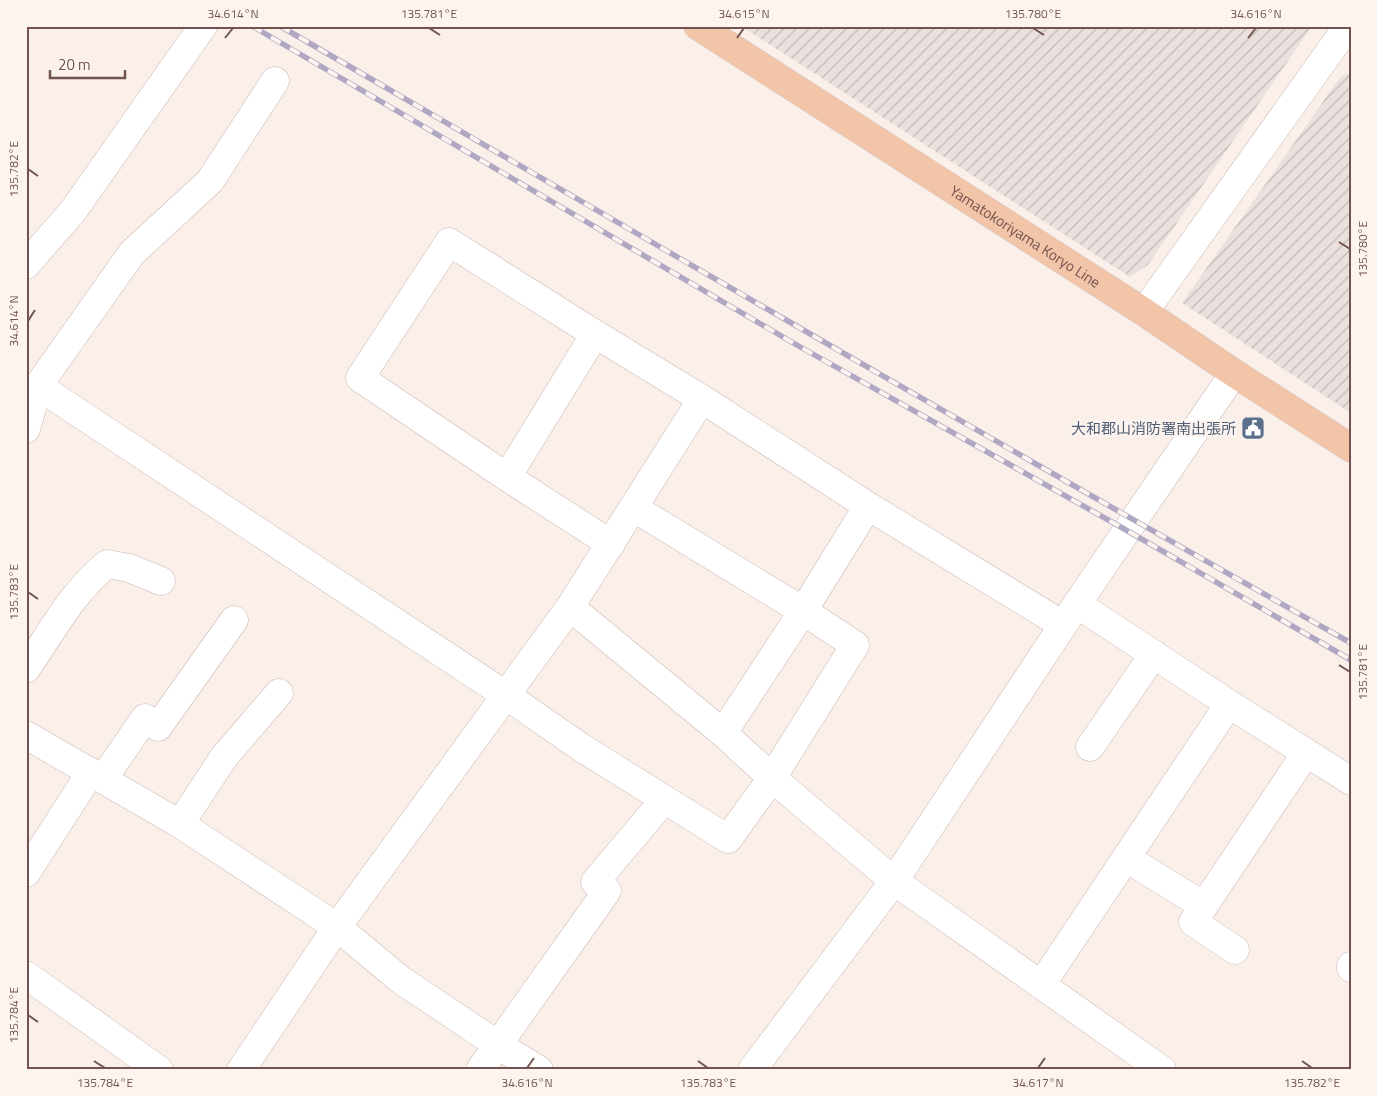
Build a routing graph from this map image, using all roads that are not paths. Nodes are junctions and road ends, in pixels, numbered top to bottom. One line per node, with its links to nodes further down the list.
1 (203, 26): 5 (street)
2 (698, 26): 6 (main road, Yamatokoriyama Koryo Line)
3 (1348, 26): 6 (street)
4 (275, 81): 9 (street)
5 (26, 265)
6 (1144, 312): 8 (main road, Yamatokoriyama Koryo Line)
7 (595, 334): 10 (street); 13 (street); 13 (street)
8 (1234, 373): 12 (main road, Yamatokoriyama Koryo Line); 20 (street)
9 (38, 386): 11 (street); 25 (street)
10 (702, 399): 14 (street); 15 (street)
11 (26, 429)
12 (1351, 448)
13 (507, 477): 16 (street)
14 (868, 506): 19 (street); 20 (street)
15 (634, 508): 16 (street); 19 (street)
16 (611, 544): 18 (street)
17 (162, 581): 23 (street)
18 (570, 607): 25 (street); 27 (street)
19 (803, 611): 27 (street); 32 (street)
20 (1070, 614): 22 (street); 38 (street)
21 (234, 620): 31 (street)
22 (1154, 654): 26 (street); 29 (street)
23 (26, 669)
24 (279, 693): 35 (street)
25 (507, 696): 34 (street); 40 (street)
26 (1228, 704): 30 (street); 36 (street)
27 (723, 733): 32 (street)
28 (26, 735): 31 (street)
29 (1090, 747)
30 (1306, 753): 33 (street); 39 (street)
31 (97, 775): 35 (street); 37 (street)
32 (772, 778): 34 (street); 38 (street)
33 (1351, 781)
34 (664, 800): 44 (street)
35 (180, 824): 40 (street)
36 (1126, 858): 39 (street); 43 (street)
37 (26, 873)
38 (894, 880): 43 (street); 49 (street)
39 (1204, 906): 41 (street)
40 (337, 927): 44 (street); 46 (street)
41 (1235, 950)
42 (26, 975): 45 (street)
43 (1041, 985): 50 (street)
44 (498, 1045): 47 (street); 48 (street)
45 (159, 1070)
46 (241, 1070)
47 (480, 1070)
48 (539, 1070)
49 (752, 1070)
50 (1162, 1070)

